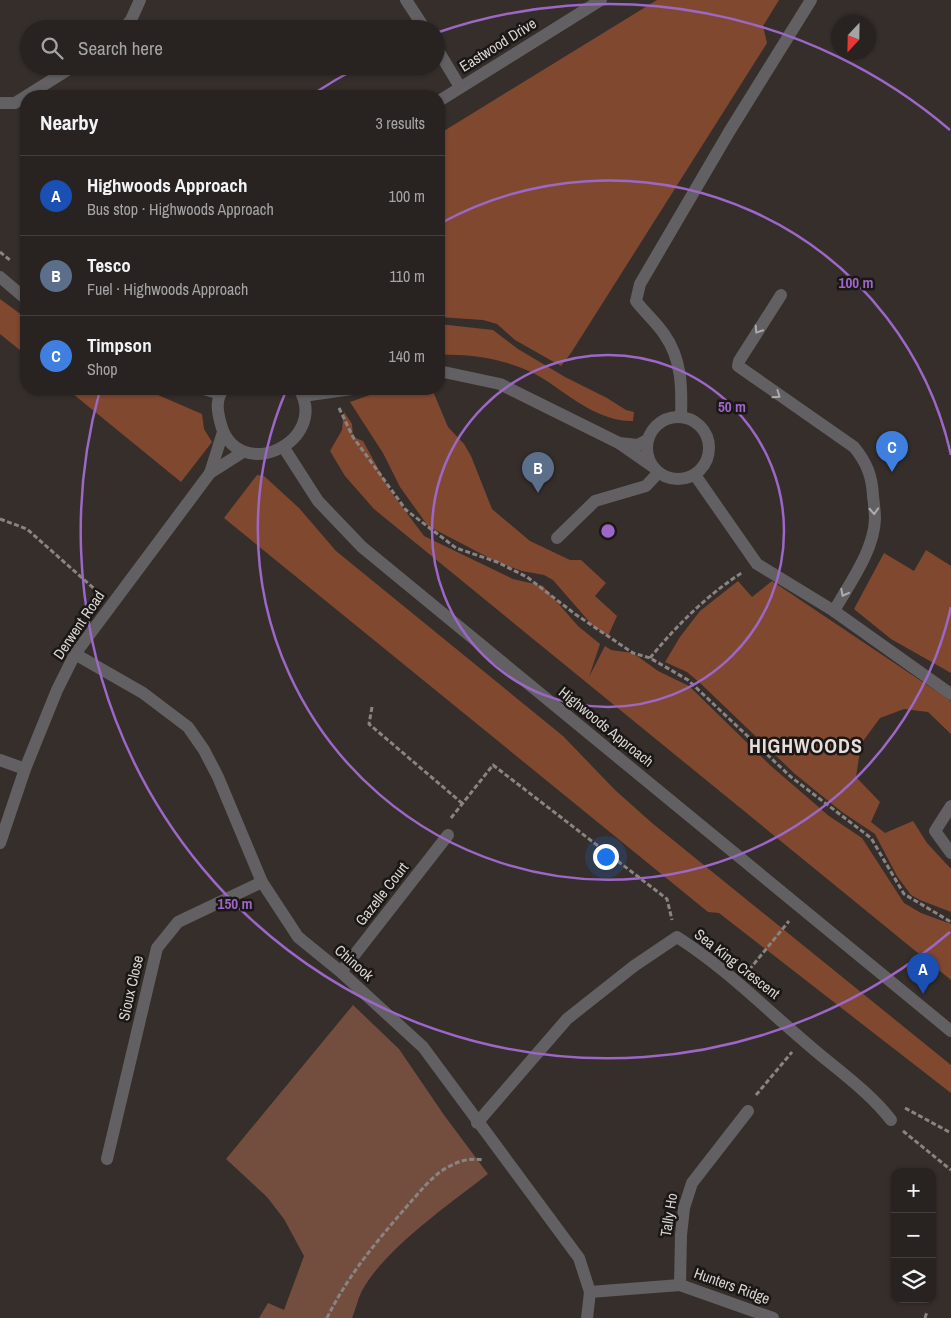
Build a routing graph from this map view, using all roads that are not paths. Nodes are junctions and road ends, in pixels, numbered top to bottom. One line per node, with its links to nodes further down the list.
1 (140, 0): 5 (street)
2 (406, 0): 6 (street)
3 (601, 0): 9 (street, Eastwood Drive)
4 (811, 0): 20 (street)
5 (131, 20)
6 (419, 20)
7 (445, 62): 9 (street)
8 (60, 75): 10 (street)
9 (460, 87): 11 (street, Eastwood Drive)
10 (36, 90)
11 (445, 97)
12 (20, 100): 13 (street)
13 (0, 103)
14 (0, 276): 15 (street)
15 (20, 294)
16 (781, 295): 30 (street, one-way to 30)
17 (445, 372): 23 (street)
18 (221, 395): 21 (street)
19 (302, 395): 24 (street)
20 (681, 417): 22 (street); 28 (street)
21 (223, 432): 25 (street); 27 (street, Derwent Road)
22 (647, 440): 23 (street); 26 (street)
23 (619, 443): 26 (street)
24 (284, 448): 25 (street); 41 (street, Highwoods Approach)
25 (243, 452): 27 (street, Derwent Road)
26 (655, 469): 28 (street); 29 (street)
27 (210, 473): 31 (street, Derwent Road)
28 (695, 474): 30 (street)
29 (557, 538)
30 (834, 611): 32 (street)
31 (75, 654): 34 (street, Derwent Road); 39 (street, Chinook)
32 (951, 694)
33 (0, 760): 34 (street)
34 (25, 769): 37 (street, Derwent Road)
35 (951, 806): 38 (street)
36 (448, 835): 40 (street, Gazelle Court)
37 (0, 843)
38 (951, 853)
39 (262, 882): 40 (street, Chinook); 45 (street, Sioux Close)
40 (341, 972): 44 (street, Chinook)
41 (951, 1031)
42 (748, 1110): 46 (street, Tally Ho)
43 (891, 1120): 44 (street, Sea King Crescent)
44 (476, 1123): 47 (street, Chinook)
45 (107, 1159)
46 (680, 1284): 47 (street, Hunters Ridge); 49 (street, Hunters Ridge)
47 (590, 1292): 48 (street, Chinook)
48 (587, 1318)
49 (773, 1318)

